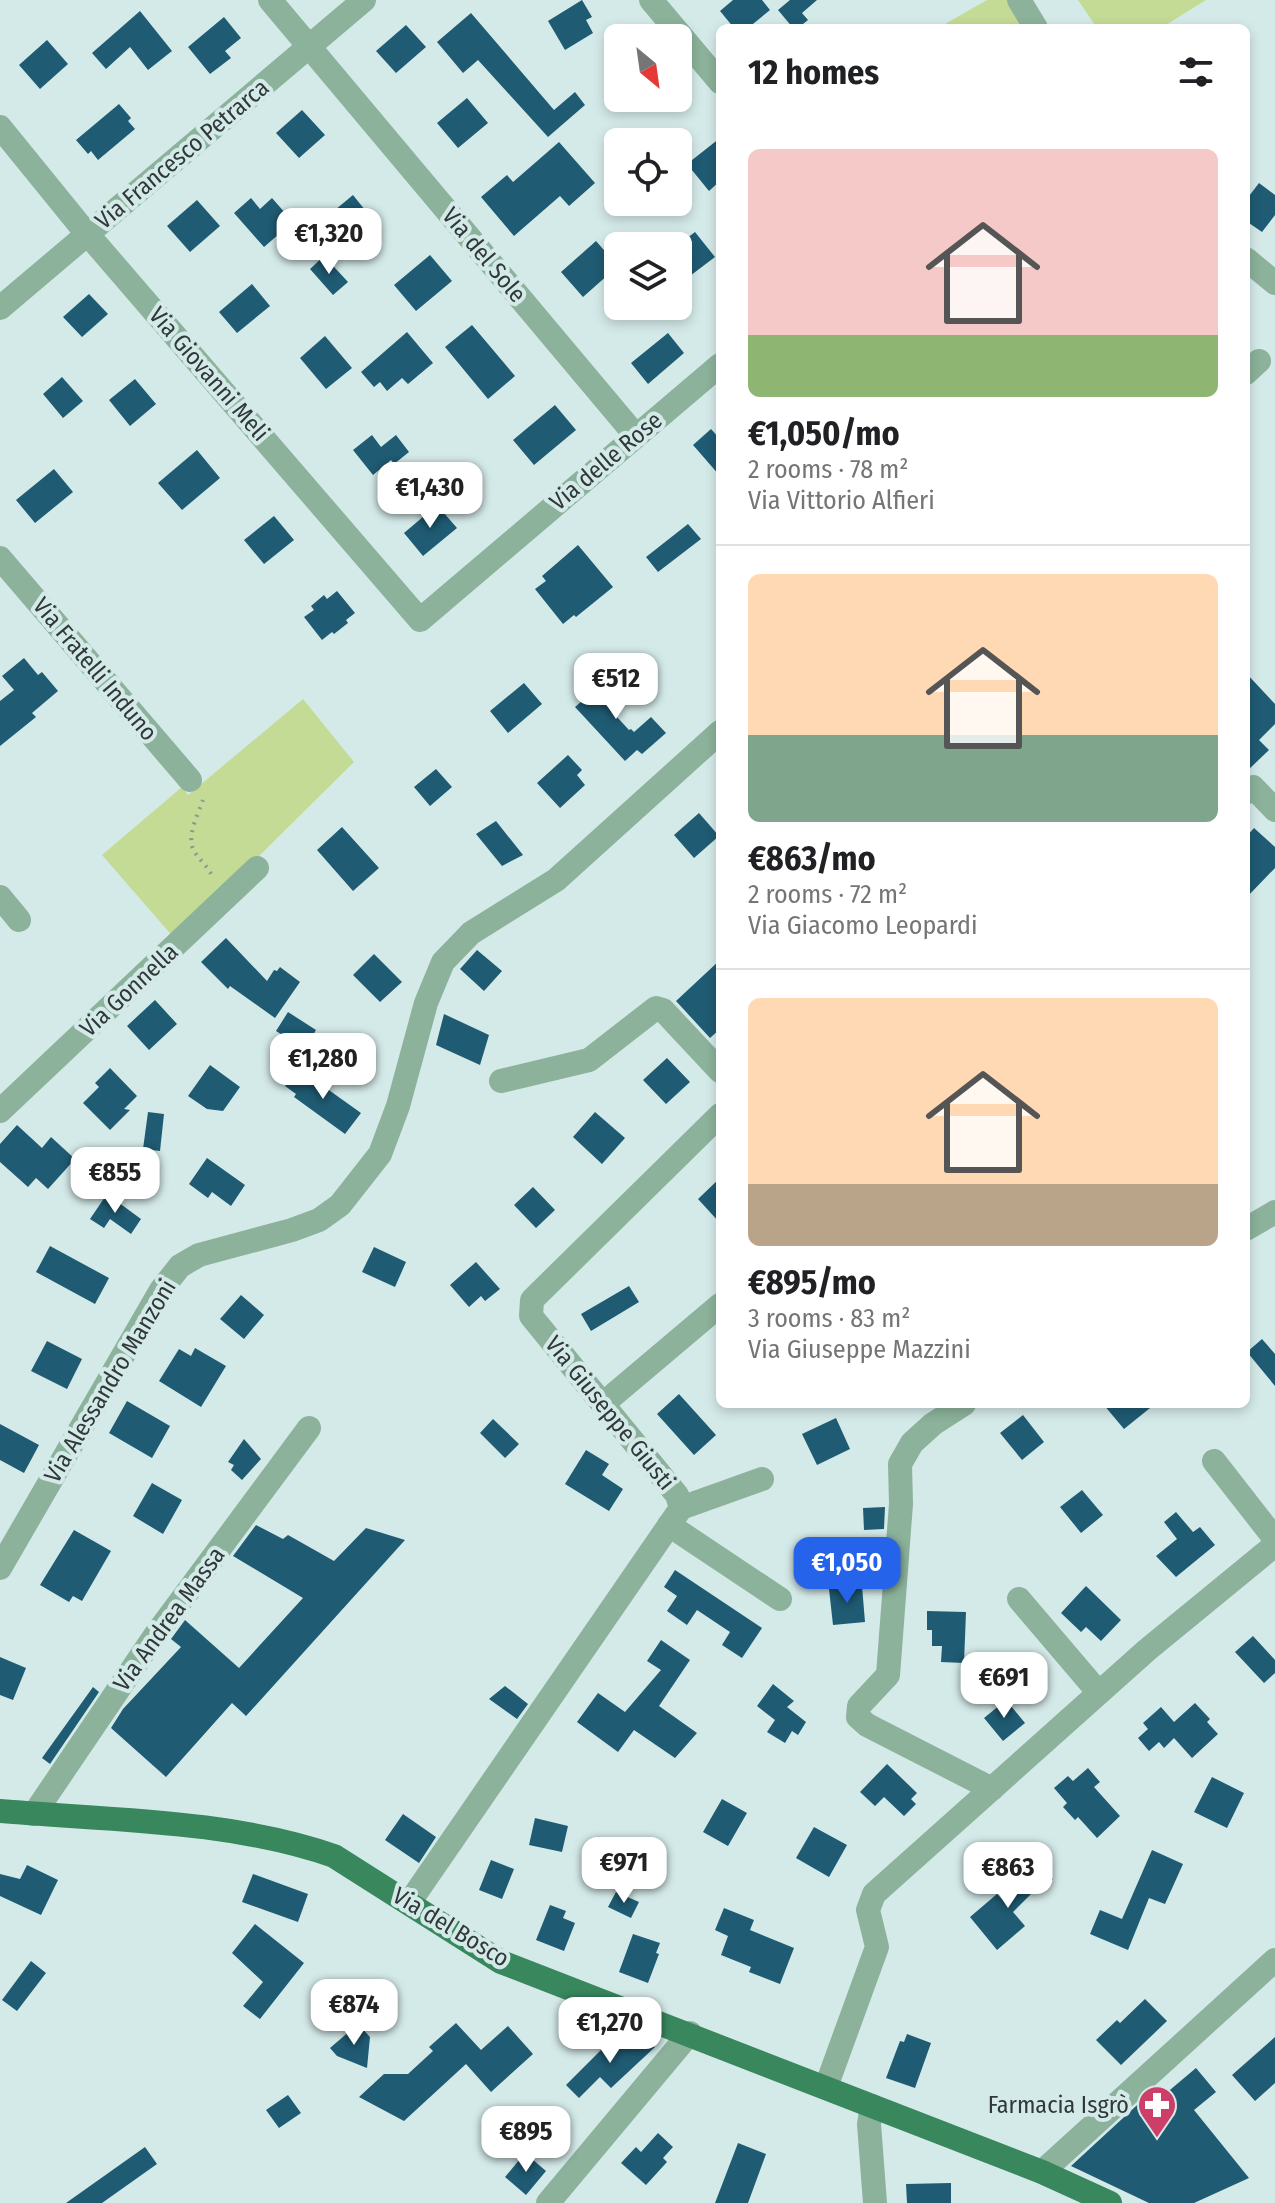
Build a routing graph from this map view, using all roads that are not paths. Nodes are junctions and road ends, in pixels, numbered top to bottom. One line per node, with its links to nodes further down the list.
1 (270, 0): 6 (street, Via del Sole)
2 (364, 0): 6 (street, Via Francesco Petrarca)
3 (651, 0): 7 (street)
4 (1019, 0): 5 (street)
5 (1034, 24)
6 (309, 46): 9 (street, Via Francesco Petrarca); 14 (street, Via del Sole)
7 (716, 77)
8 (0, 127): 9 (street, Via Giovanni Meli)
9 (87, 233): 12 (street, Via Francesco Petrarca); 16 (street, Via Giovanni Meli)
10 (1250, 262): 11 (street)
11 (1275, 283)
12 (0, 308)
13 (716, 368): 14 (street, Via delle Rose)
14 (636, 436): 16 (street, Via delle Rose)
15 (0, 558): 18 (street, Via Fratelli Induno)
16 (420, 620)
17 (716, 736): 38 (street, Via Alessandro Manzoni)
18 (190, 780)
19 (1250, 790): 20 (street)
20 (1275, 810)
21 (257, 868): 26 (street, Via Gonnella)
22 (0, 897): 23 (street)
23 (19, 920)
24 (716, 1067): 25 (street)
25 (501, 1081)
26 (0, 1111)
27 (716, 1119): 31 (street, Via Giuseppe Giusti)
28 (1275, 1212): 29 (street)
29 (1250, 1227)
30 (716, 1308): 31 (street)
31 (604, 1403): 36 (street, Via Giuseppe Giusti)
32 (958, 1408): 42 (street)
33 (309, 1428): 44 (street, Via Andrea Massa)
34 (1214, 1461): 37 (street)
35 (762, 1479): 36 (street)
36 (675, 1517): 39 (street); 45 (street, Via Giuseppe Giusti)
37 (1275, 1542): 41 (street)
38 (0, 1568)
39 (780, 1599)
40 (1019, 1599): 41 (street)
41 (1099, 1693): 42 (street)
42 (992, 1789): 48 (street)
43 (0, 1811): 44 (main road, Via del Bosco)
44 (34, 1814): 45 (main road, Via del Bosco)
45 (409, 1903): 47 (main road, Via del Bosco)
46 (1275, 1960): 50 (street)
47 (690, 2033): 48 (main road, Via del Bosco); 51 (street)
48 (826, 2087): 49 (main road, Via del Bosco)
49 (872, 2106): 50 (main road, Via del Bosco); 52 (street)
50 (1042, 2172): 53 (main road, Via del Bosco)
51 (548, 2203)
52 (875, 2203)
53 (1110, 2203)

